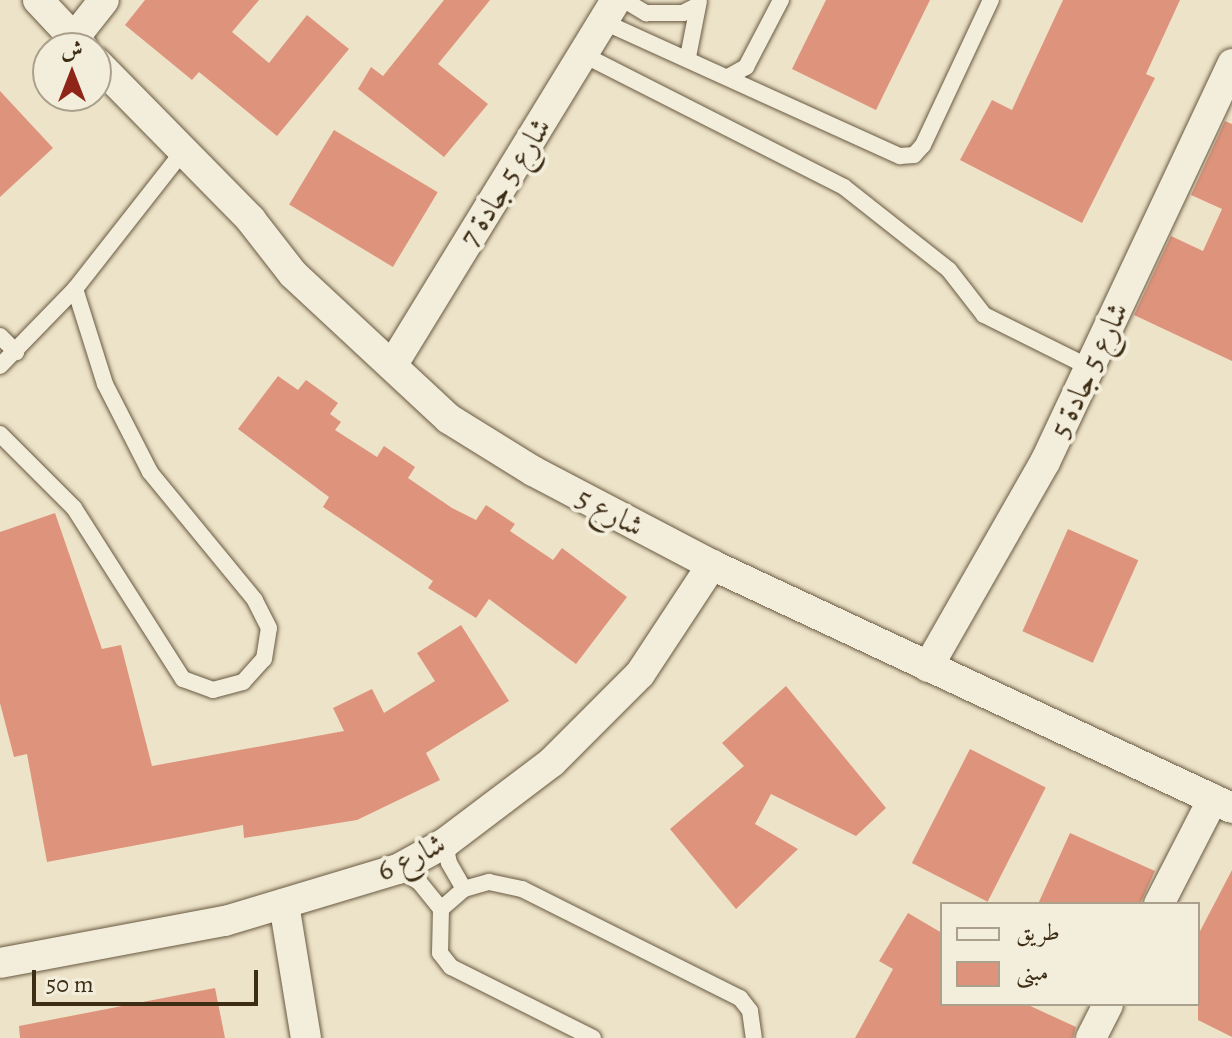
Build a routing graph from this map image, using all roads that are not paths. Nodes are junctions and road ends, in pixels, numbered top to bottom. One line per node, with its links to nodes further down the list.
1 (38, 0): 7 (street)
2 (104, 0): 8 (street)
3 (781, 0): 12 (lane)
4 (991, 0): 12 (lane)
5 (698, 3): 6 (lane); 10 (lane)
6 (615, 7): 9 (street, شارع 5 جادة 7); 10 (lane)
7 (69, 32)
8 (85, 32)
9 (584, 55): 18 (street, شارع 5 جادة 7); 20 (lane)
10 (688, 57): 12 (lane)
11 (1232, 64): 20 (street, شارع 5 جادة 5)
12 (728, 77)
13 (112, 79): 14 (street, شارع 5)
14 (181, 154): 15 (lane); 18 (street, شارع 5)
15 (75, 289): 17 (lane); 21 (lane)
16 (0, 336): 17 (lane)
17 (16, 352): 19 (lane)
18 (393, 364): 22 (street, شارع 5)
19 (0, 366)
20 (1091, 368): 23 (street, شارع 5 جادة 5)
21 (0, 434)
22 (712, 565): 23 (street, شارع 5); 25 (street, شارع 6)
23 (928, 667): 24 (street, شارع 5)
24 (1222, 803): 28 (street)
25 (445, 843): 26 (street, شارع 6); 27 (lane)
26 (398, 869): 29 (street, شارع 6); 30 (lane)
27 (464, 889): 30 (lane); 35 (lane)
28 (1160, 902)
29 (284, 904): 31 (street, شارع 6); 33 (street)
30 (441, 909): 34 (lane)
31 (0, 963)
32 (1107, 1006): 36 (street)
33 (306, 1038)
34 (593, 1038)
35 (754, 1038)
36 (1091, 1038)

